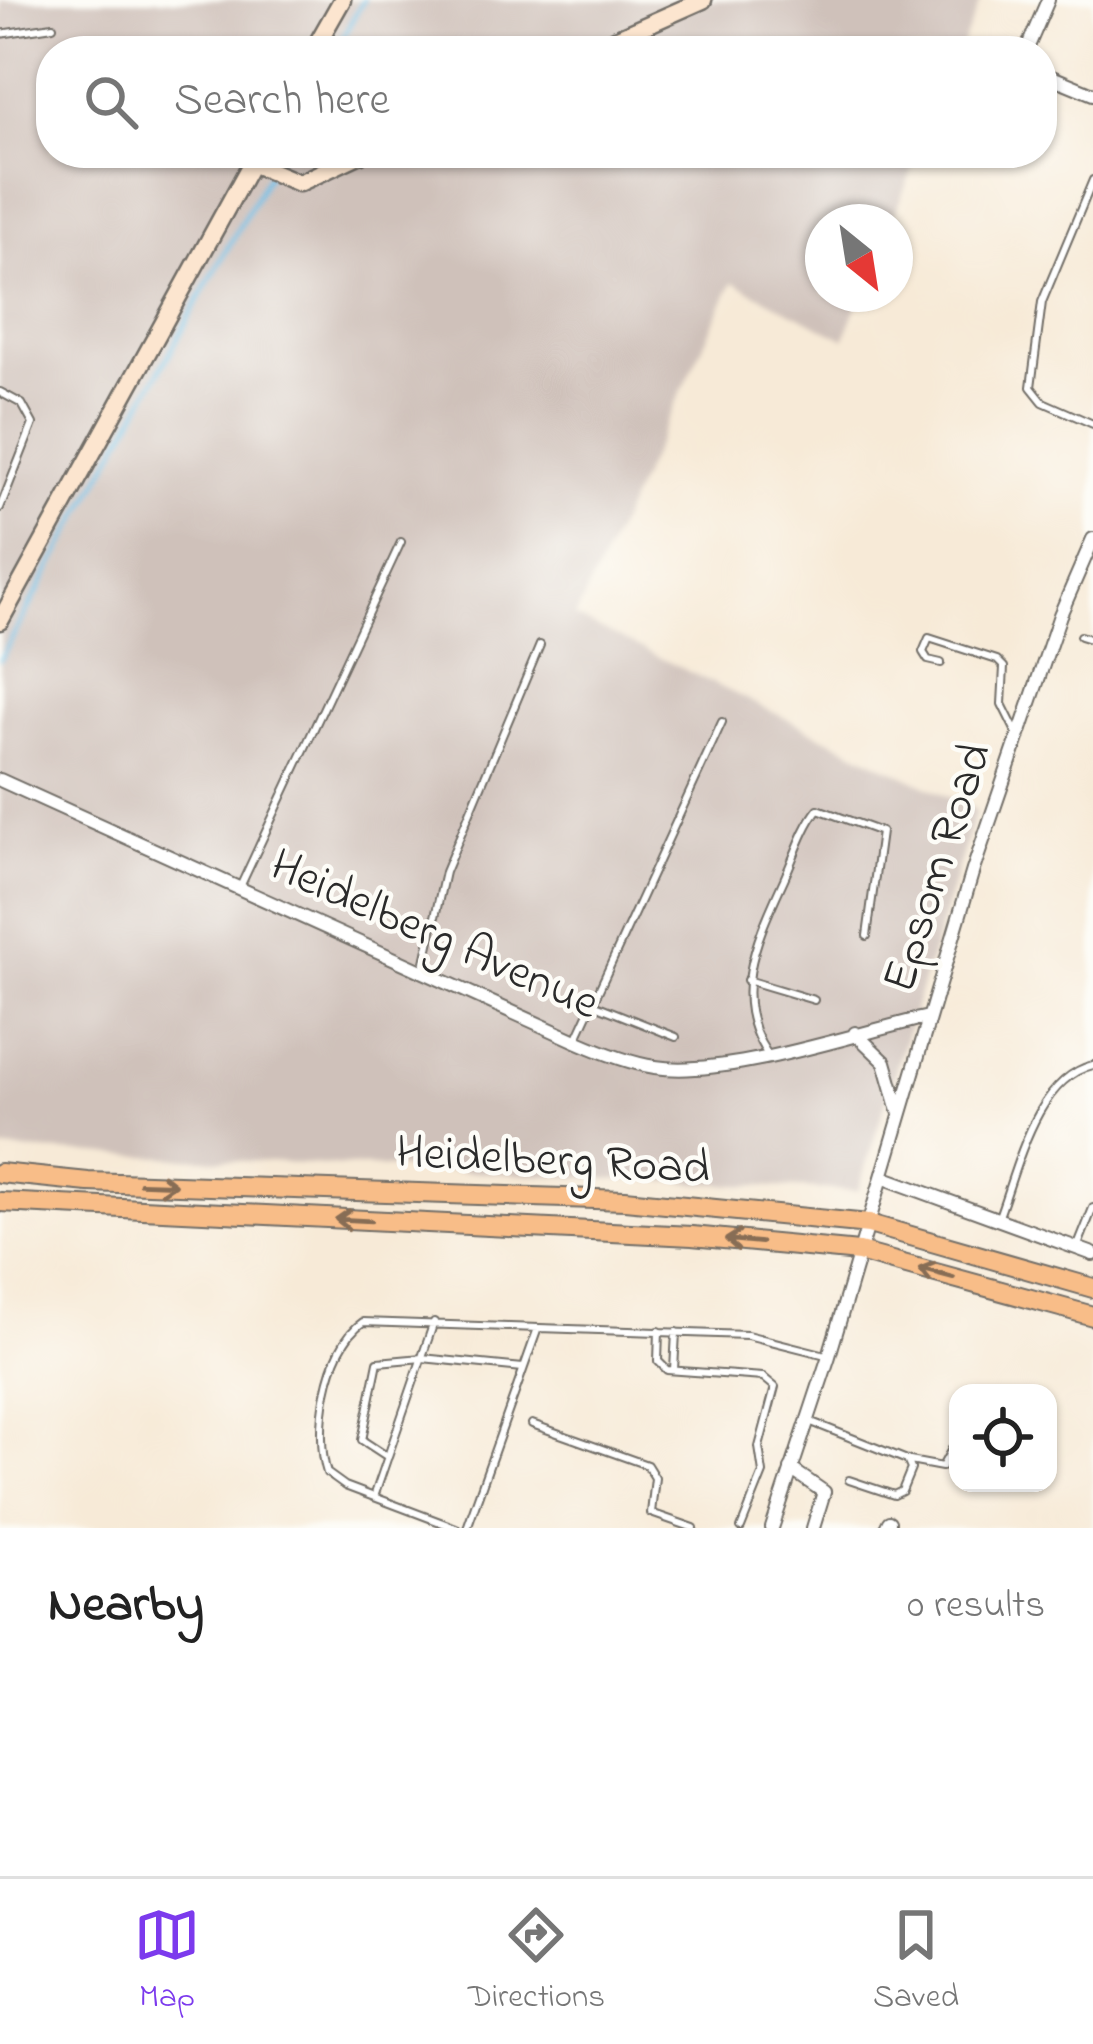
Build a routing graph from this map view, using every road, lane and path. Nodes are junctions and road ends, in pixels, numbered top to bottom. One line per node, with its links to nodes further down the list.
1 (342, 0): 6 (street)
2 (703, 0): 7 (street)
3 (1048, 0): 8 (street)
4 (53, 26): 5 (lane)
5 (0, 34)
6 (322, 36)
7 (622, 36)
8 (1032, 36)
9 (1057, 79): 10 (street)
10 (1093, 94)
11 (249, 168): 20 (street)
12 (268, 168): 13 (street)
13 (330, 168)
14 (1093, 180): 16 (lane)
15 (0, 392): 17 (lane)
16 (1093, 424)
17 (0, 508)
18 (401, 542): 28 (lane)
19 (1092, 545): 26 (street, Epsom Road)
20 (0, 621)
21 (1080, 636): 22 (lane)
22 (1093, 640)
23 (540, 645): 30 (lane)
24 (941, 663): 26 (lane)
25 (722, 722): 33 (lane)
26 (1018, 737): 34 (street, Epsom Road)
27 (0, 780): 28 (street, Heidelberg Avenue)
28 (239, 888): 30 (street, Heidelberg Avenue)
29 (867, 936): 31 (lane)
30 (423, 971): 37 (street, Heidelberg Avenue)
31 (747, 980): 32 (lane); 38 (lane)
32 (814, 1000)
33 (593, 1004): 36 (lane); 37 (lane)
34 (928, 1017): 35 (street, Heidelberg Avenue); 40 (street, Epsom Road)
35 (855, 1034): 38 (street, Heidelberg Avenue); 40 (street)
36 (676, 1036)
37 (576, 1042): 38 (street, Heidelberg Avenue)
38 (768, 1055)
39 (1093, 1065): 47 (lane)
40 (899, 1112): 43 (street, Epsom Road)
41 (0, 1163): 44 (main road)
42 (0, 1173): 44 (main road, Heidelberg Road)
43 (882, 1177): 47 (street); 48 (street, Epsom Road)
44 (88, 1182): 48 (main road, Heidelberg Road, one-way to 48)
45 (0, 1202): 50 (main road, Heidelberg Road, one-way to 45)
46 (1093, 1208): 49 (lane)
47 (998, 1219): 49 (street)
48 (869, 1224): 50 (street, Epsom Road); 52 (main road, Heidelberg Road)
49 (1077, 1248): 51 (street)
50 (859, 1252): 53 (main road, Heidelberg Road, one-way to 50); 58 (street, Epsom Road)
51 (1093, 1254)
52 (1093, 1288)
53 (1093, 1316)
54 (434, 1322): 55 (lane); 59 (lane); 69 (lane)
55 (539, 1327): 56 (lane); 60 (lane)
56 (659, 1330): 57 (lane); 61 (lane)
57 (676, 1331): 58 (lane); 61 (lane)
58 (830, 1356): 62 (street, Epsom Road)
59 (422, 1358): 60 (lane); 65 (lane); 65 (lane)
60 (523, 1368): 71 (lane)
61 (674, 1370): 73 (lane)
62 (809, 1421): 66 (lane); 67 (street, Epsom Road)
63 (532, 1424): 72 (lane)
64 (949, 1455): 66 (lane)
65 (388, 1457): 69 (lane)
66 (907, 1460): 68 (lane)
67 (791, 1469): 74 (street, Epsom Road); 75 (street)
68 (849, 1480)
69 (374, 1497): 70 (lane)
70 (456, 1528)
71 (467, 1528)
72 (694, 1528)
73 (740, 1528)
74 (772, 1528)
75 (813, 1528)

